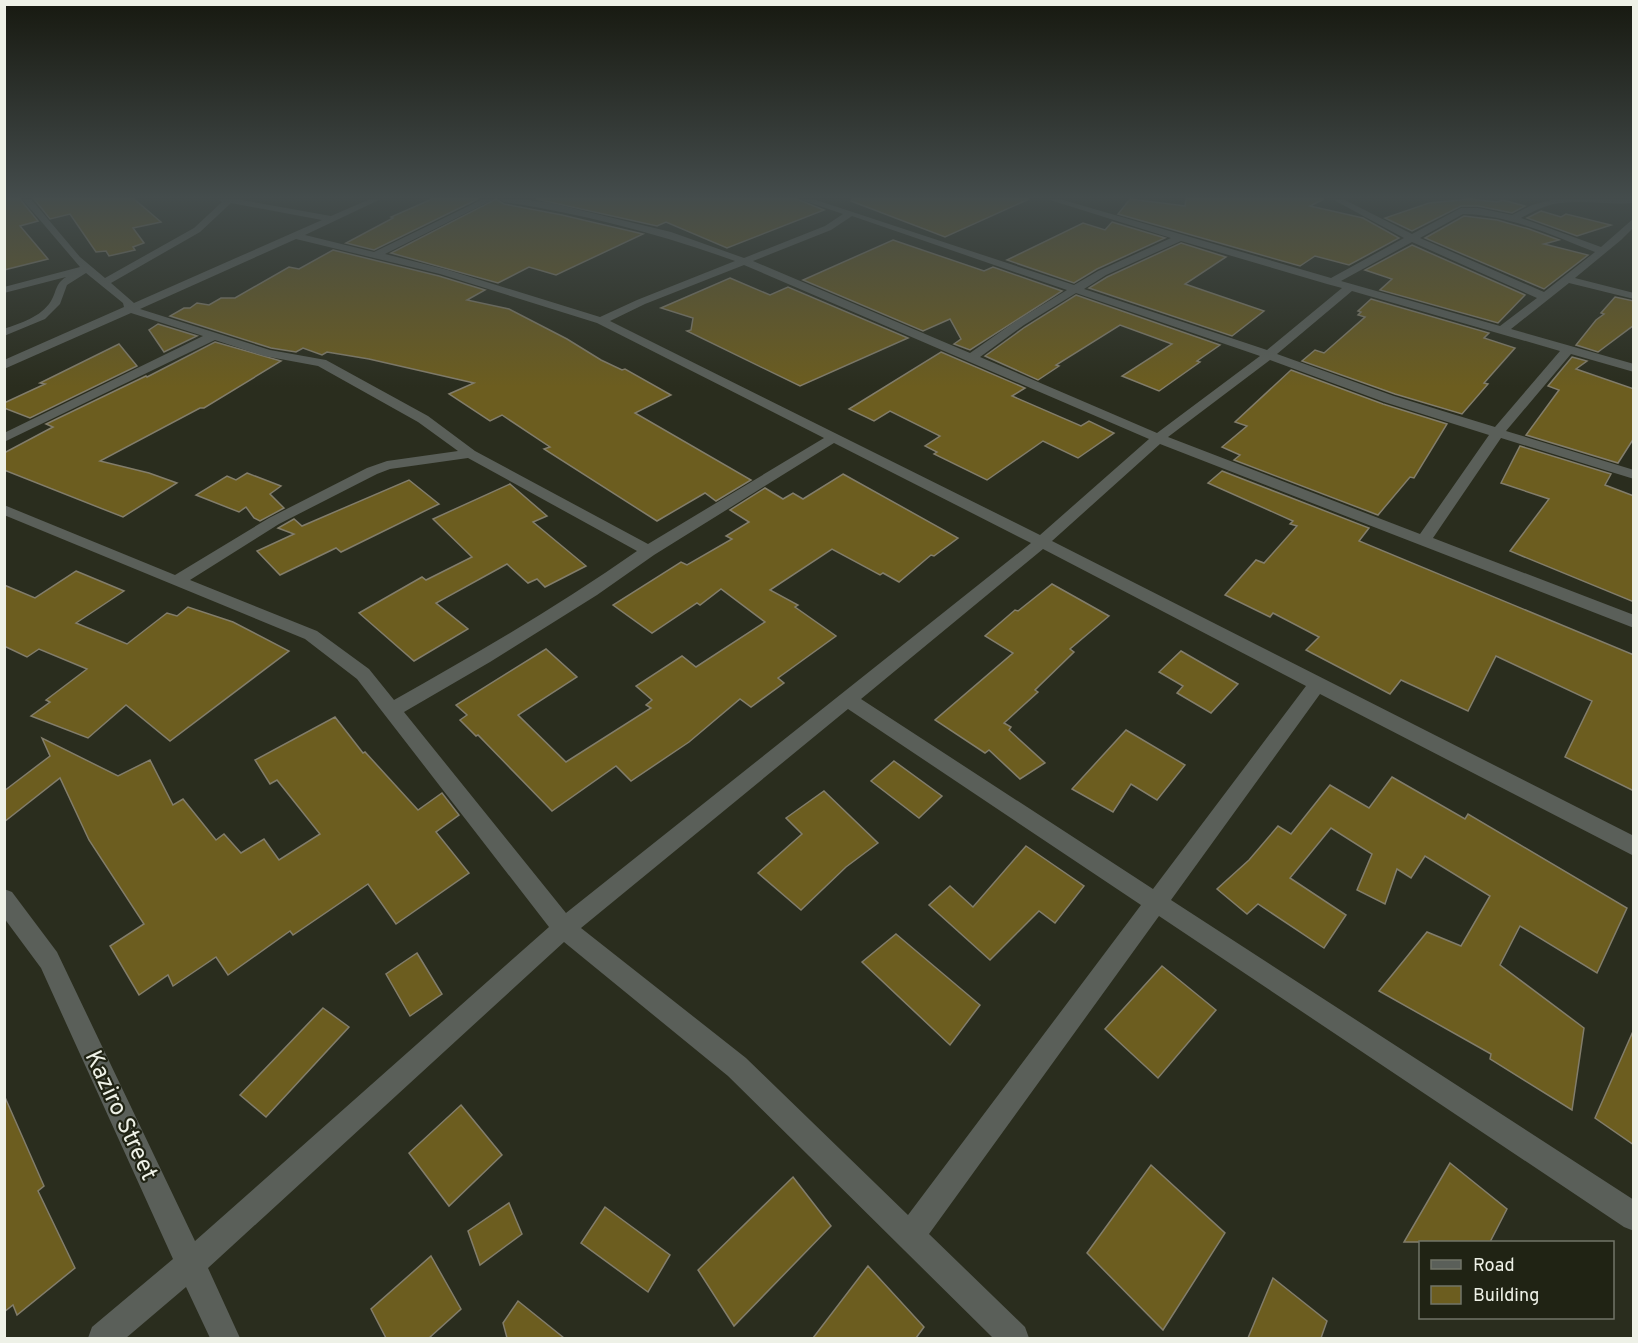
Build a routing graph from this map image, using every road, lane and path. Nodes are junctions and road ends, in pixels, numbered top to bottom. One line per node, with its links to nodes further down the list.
1 (80, 262): 13 (street)
2 (141, 262): 16 (street)
3 (236, 262): 22 (street)
4 (402, 262): 23 (street)
5 (742, 262): 23 (street)
6 (746, 262): 29 (street)
7 (996, 262): 18 (street)
8 (1127, 262): 18 (street)
9 (1261, 262): 15 (street)
10 (1367, 262): 15 (street)
11 (1466, 262): 21 (street)
12 (1589, 262): 14 (street)
13 (86, 268): 16 (street); 19 (street); 25 (street)
14 (1568, 279): 20 (street); 21 (street)
15 (1331, 282): 17 (street)
16 (103, 283): 22 (street)
17 (1350, 287): 24 (street); 28 (street)
18 (1077, 289): 28 (street); 29 (street)
19 (4, 290)
20 (1634, 296)
21 (1545, 297): 24 (street)
22 (130, 309): 26 (street); 30 (street)
23 (601, 321): 33 (street)
24 (1502, 330): 27 (street)
25 (4, 333)
26 (215, 335): 34 (street); 36 (street)
27 (1568, 349): 31 (street); 32 (street)
28 (1269, 355): 32 (street); 35 (street)
29 (971, 358): 35 (street)
30 (4, 365)
31 (1634, 368)
32 (1498, 432): 37 (street); 39 (street)
33 (835, 437): 40 (street); 41 (street)
34 (4, 438)
35 (1158, 438): 39 (street); 40 (street)
36 (470, 454): 41 (street); 42 (street)
37 (1634, 475)
38 (4, 509): 42 (street)
39 (1424, 540): 43 (street)
40 (1042, 542): 44 (street); 45 (street)
41 (648, 551): 46 (street)
42 (177, 581): 46 (street)
43 (1634, 622)
44 (1317, 684): 47 (street); 49 (street)
45 (847, 699): 49 (street); 50 (street)
46 (393, 710): 50 (street)
47 (1634, 847)
48 (4, 900): 53 (street, Kaziro Street)
49 (1155, 904): 51 (street); 52 (street)
50 (564, 928): 52 (street); 53 (street)
51 (1634, 1216)
52 (910, 1236): 56 (street)
53 (189, 1264): 54 (street); 55 (street, Kaziro Street)
54 (103, 1338)
55 (225, 1338)
56 (1014, 1338)

